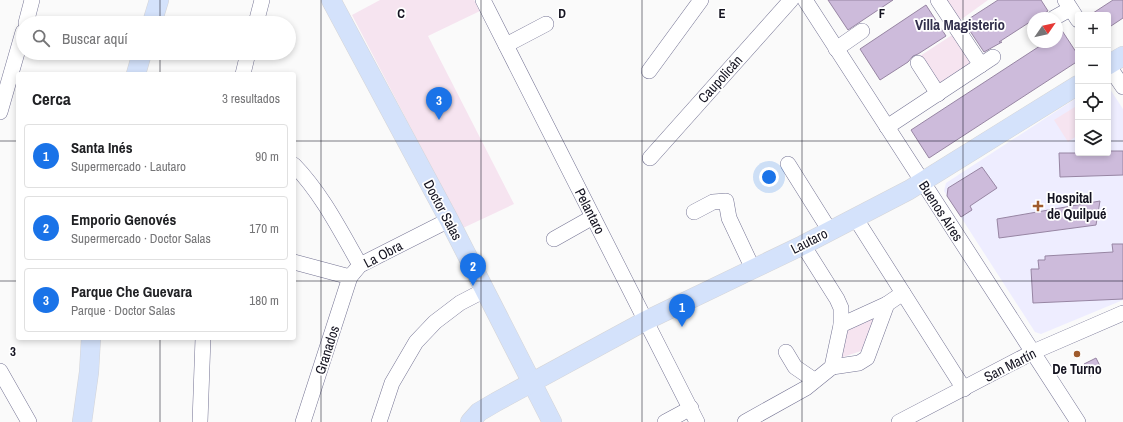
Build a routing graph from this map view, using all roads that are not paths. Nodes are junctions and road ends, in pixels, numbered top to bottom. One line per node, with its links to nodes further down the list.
1 (32, 0): 10 (street)
2 (159, 0): 11 (main road)
3 (262, 0): 12 (street)
4 (331, 0): 41 (main road, Doctor Salas)
5 (483, 0): 15 (street, Pelantaro)
6 (701, 0): 26 (street)
7 (791, 0): 34 (street, Caupolicán)
8 (805, 0): 16 (street, Buenos Aires)
9 (938, 0): 24 (street)
10 (28, 16)
11 (154, 16)
12 (258, 16)
13 (546, 24): 15 (street)
14 (862, 31): 16 (street)
15 (506, 45): 39 (street, Pelantaro)
16 (836, 49): 33 (street, Buenos Aires)
17 (16, 56): 32 (street)
18 (1123, 56): 22 (main road)
19 (993, 57): 24 (street)
20 (140, 60): 27 (main road)
21 (246, 60): 28 (street)
22 (1111, 63)
23 (918, 64): 31 (street)
24 (980, 65): 31 (street)
25 (1111, 69): 30 (street)
26 (649, 71)
27 (137, 72)
28 (243, 72)
29 (1075, 86): 37 (main road, Lautaro)
30 (1123, 87)
31 (938, 94): 33 (street)
32 (0, 112)
33 (887, 127): 37 (street, Buenos Aires)
34 (650, 158)
35 (788, 164): 42 (street)
36 (296, 166): 46 (street)
37 (923, 183): 40 (main road, Lautaro); 58 (street, Buenos Aires)
38 (694, 212): 47 (street)
39 (593, 217): 43 (street); 53 (street, Pelantaro)
40 (856, 219): 42 (main road, Lautaro); 50 (street)
41 (449, 220): 46 (street, La Obra); 49 (main road, Doctor Salas)
42 (830, 231): 44 (main road, Lautaro)
43 (554, 239)
44 (803, 245): 47 (main road, Lautaro); 54 (street)
45 (296, 263): 48 (street, La Obra)
46 (360, 265): 48 (street, La Obra)
47 (753, 269): 53 (main road, Lautaro)
48 (350, 277): 68 (street, Granados)
49 (485, 290): 62 (main road, Doctor Salas); 69 (street)
50 (903, 293): 51 (street); 63 (street)
51 (887, 304): 54 (street); 59 (street)
52 (1123, 312): 58 (street, San Martín)
53 (645, 321): 62 (main road, Lautaro); 64 (street, Pelantaro)
54 (841, 325): 59 (street)
55 (90, 340): 66 (main road)
56 (203, 340): 67 (street)
57 (786, 352): 61 (street)
58 (1033, 352): 63 (street, San Martín); 76 (street, Buenos Aires)
59 (832, 367): 61 (street)
60 (0, 371): 65 (street)
61 (814, 380): 74 (street)
62 (532, 383): 70 (main road, Lautaro); 71 (main road, Doctor Salas)
63 (964, 389): 75 (street, San Martín)
64 (691, 408): 72 (street); 73 (street, Pelantaro)
65 (29, 422)
66 (82, 422)
67 (200, 422)
68 (303, 422)
69 (379, 422)
70 (470, 422)
71 (552, 422)
72 (665, 422)
73 (697, 422)
74 (745, 422)
75 (900, 422)
76 (1078, 422)

